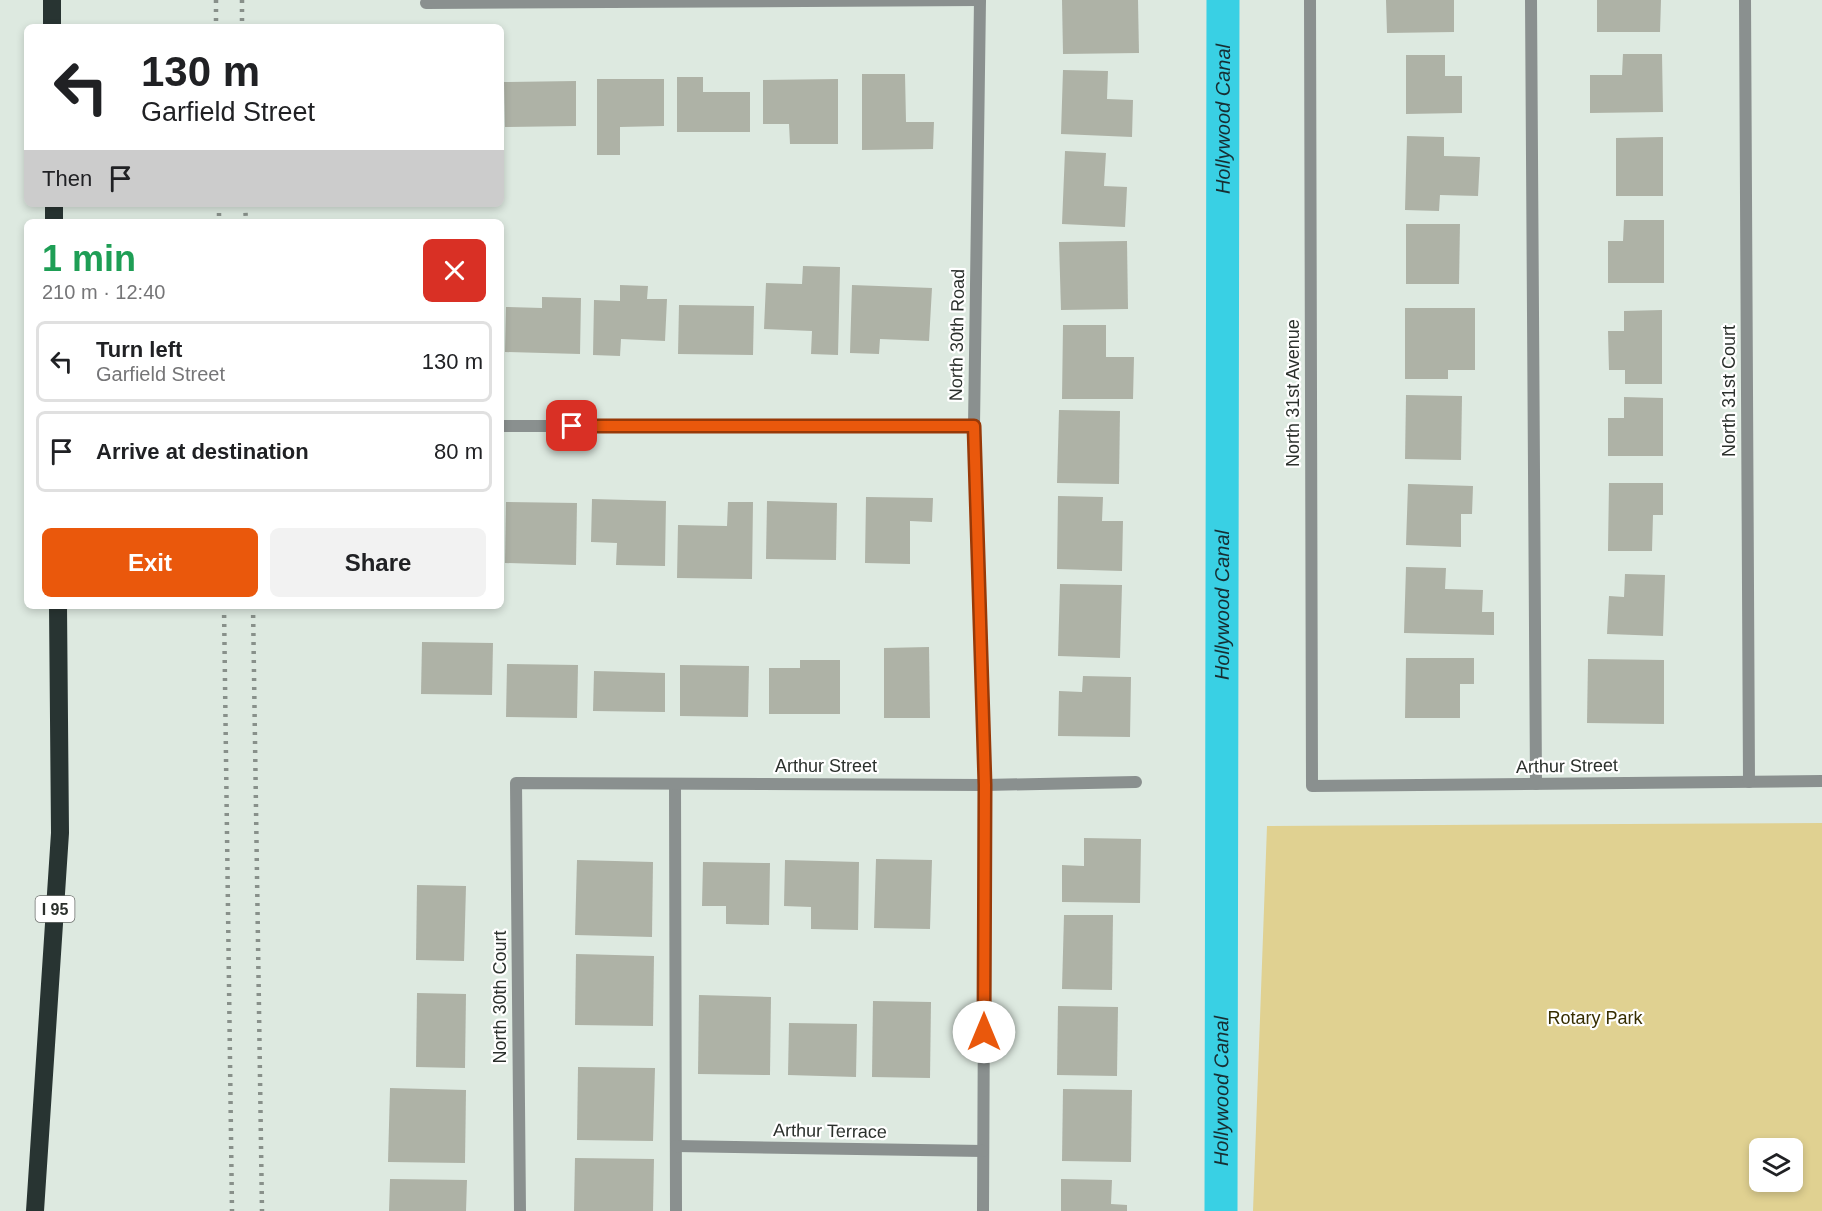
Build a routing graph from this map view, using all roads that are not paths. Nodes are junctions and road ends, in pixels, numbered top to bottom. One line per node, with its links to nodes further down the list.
1 (52, 0): 7 (highway)
2 (980, 0): 6 (street); 9 (street, North 30th Road)
3 (1310, 0): 18 (street, North 31st Avenue)
4 (1531, 0): 16 (street)
5 (1745, 0): 13 (street, North 31st Court)
6 (426, 3)
7 (52, 24)
8 (504, 426): 9 (street)
9 (974, 426): 17 (street, North 30th Road)
10 (57, 609): 21 (highway, I 95)
11 (1822, 781): 13 (street, Arthur Street)
12 (1136, 782): 17 (street, Arthur Street)
13 (1749, 782): 16 (street, Arthur Street)
14 (516, 783): 15 (street, Arthur Street); 22 (street, North 30th Court)
15 (675, 783): 17 (street, Arthur Street); 19 (street)
16 (1536, 784): 18 (street, Arthur Street)
17 (985, 785): 20 (street, North 30th Road)
18 (1312, 786)
19 (676, 1146): 20 (street, Arthur Terrace); 23 (street)
20 (983, 1151): 24 (street, North 30th Road)
21 (35, 1211)
22 (520, 1211)
23 (676, 1211)
24 (983, 1211)

